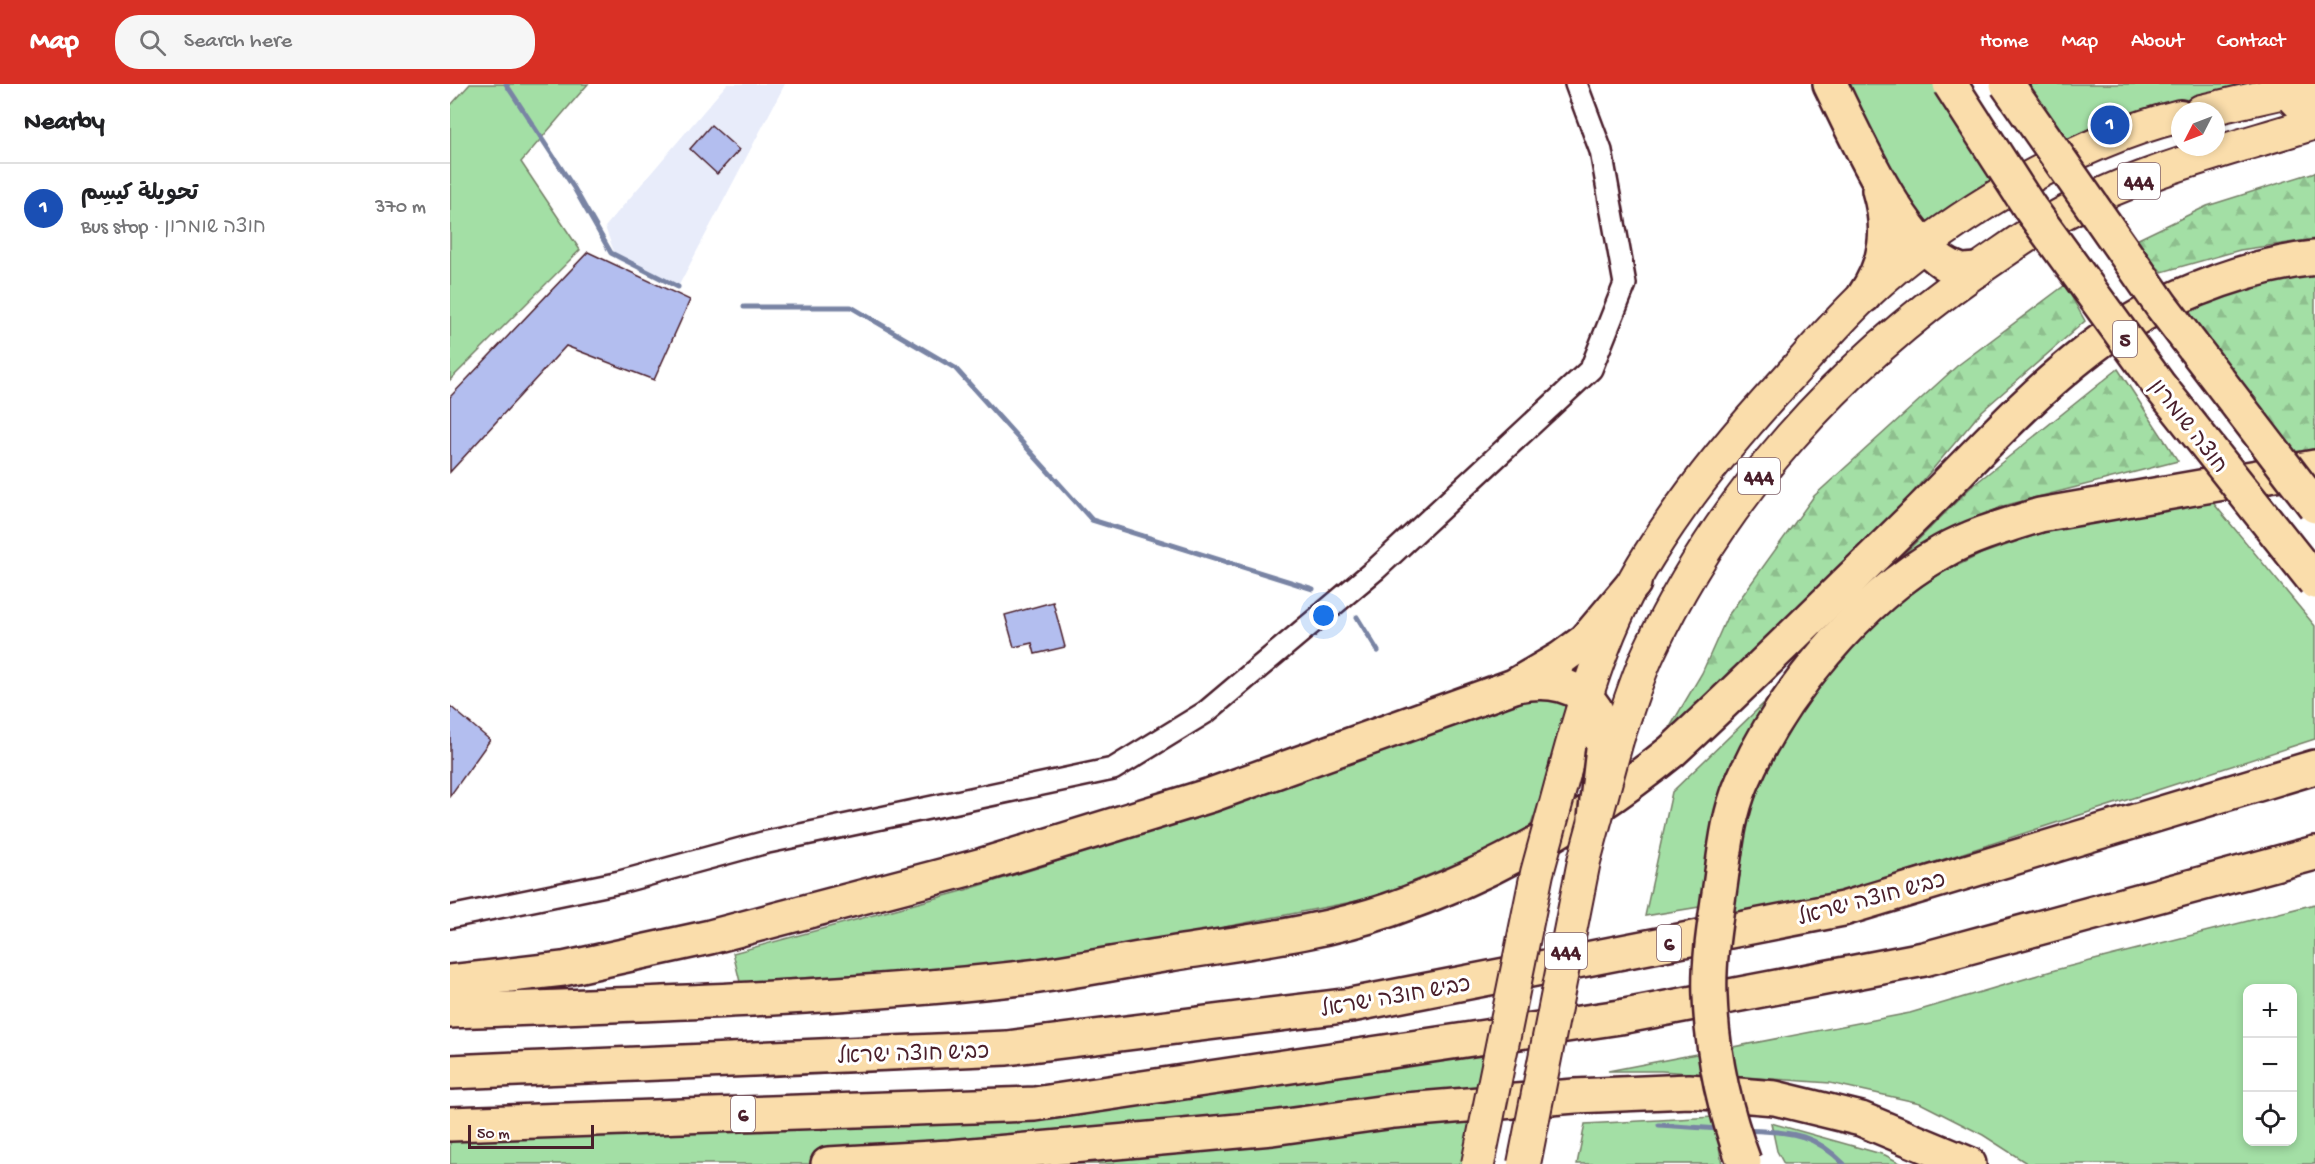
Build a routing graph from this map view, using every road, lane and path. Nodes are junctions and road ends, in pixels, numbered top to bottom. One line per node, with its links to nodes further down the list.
1 (1576, 84): 25 (street)
2 (1830, 84): 10 (highway)
3 (1950, 84): 18 (highway, חוצה שומרון / 5, bridge)
4 (2007, 84): 16 (highway, 5, bridge)
5 (2294, 86): 6 (main road); 8 (highway)
6 (2225, 105)
7 (2171, 118): 11 (main road, 444)
8 (2315, 119)
9 (2315, 123): 13 (main road, 444)
10 (1872, 168): 11 (highway); 14 (highway)
11 (1923, 246): 13 (highway); 14 (main road, 444)
12 (2315, 258): 27 (highway)
13 (1977, 270): 21 (main road, 444)
14 (1864, 296): 17 (main road, 444)
15 (2315, 467): 30 (highway, bridge)
16 (2315, 506)
17 (1634, 582): 19 (highway); 20 (main road, 444)
18 (2315, 582)
19 (1514, 686): 20 (highway); 26 (highway)
20 (1587, 696): 21 (highway); 32 (main road, 444, bridge)
21 (1610, 745): 23 (highway, bridge)
22 (2315, 767): 28 (highway, כביש חוצה ישראל / 6)
23 (1595, 818): 33 (main road, 444, bridge)
24 (2315, 853): 29 (highway, 6)
25 (450, 917)
26 (450, 982)
27 (450, 1011)
28 (450, 1071)
29 (450, 1124)
30 (1744, 1163)
31 (828, 1164): 34 (highway)
32 (1478, 1164)
33 (1524, 1164)
34 (1969, 1164)

